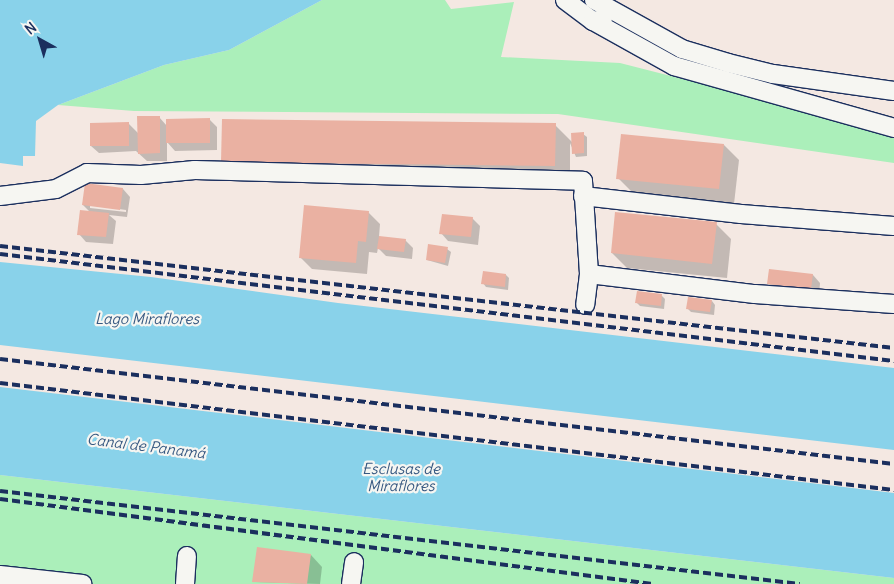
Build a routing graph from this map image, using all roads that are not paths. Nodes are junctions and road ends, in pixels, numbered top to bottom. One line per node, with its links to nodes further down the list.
1 (565, 0): 4 (lane)
2 (594, 0): 3 (lane)
3 (623, 17): 4 (lane); 5 (lane)
4 (593, 20): 6 (lane)
5 (894, 91)
6 (894, 128)
7 (0, 196): 8 (lane)
8 (584, 196): 9 (lane); 10 (lane)
9 (894, 226)
10 (589, 274): 11 (lane); 12 (lane)
11 (894, 304)
12 (585, 305)
13 (188, 556): 17 (lane)
14 (354, 562): 18 (lane)
15 (0, 575): 16 (lane)
16 (83, 584)
17 (185, 584)
18 (351, 584)

